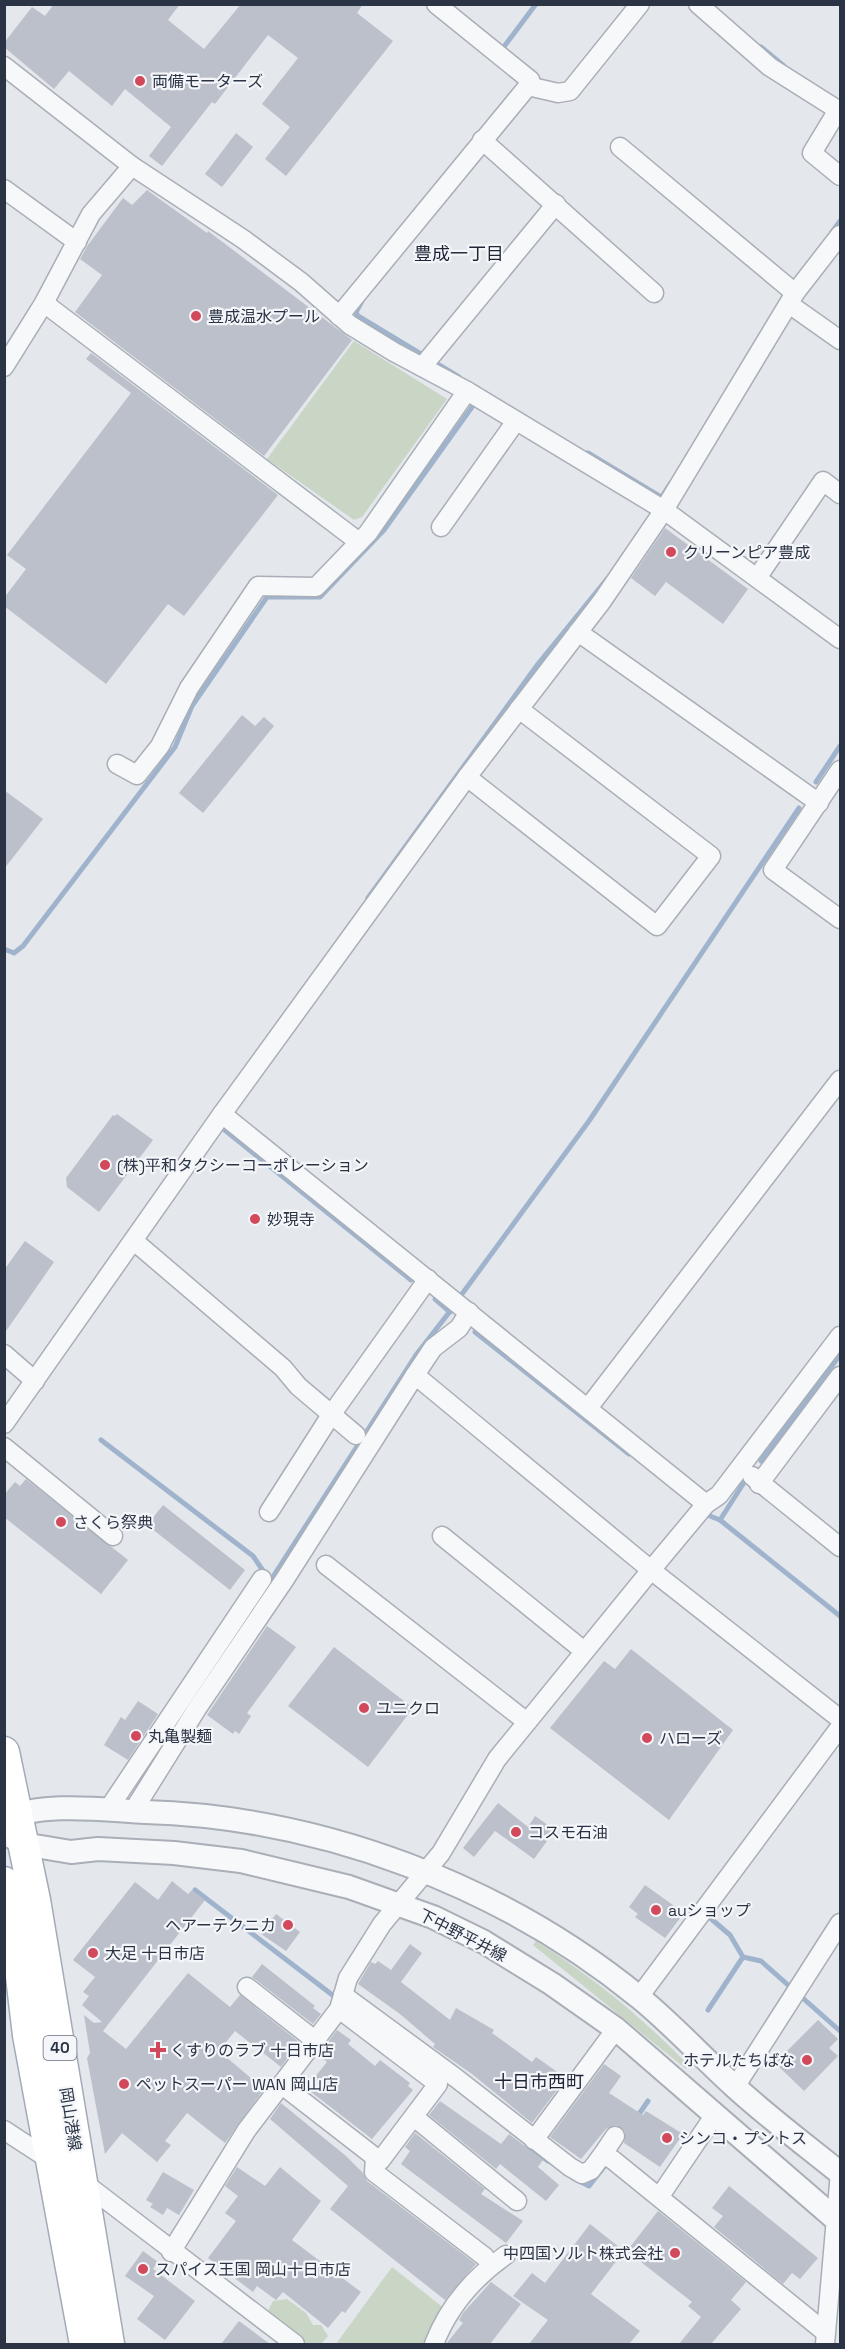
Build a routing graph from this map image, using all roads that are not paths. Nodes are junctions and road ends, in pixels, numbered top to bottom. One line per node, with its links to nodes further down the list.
1 (436, 4): 5 (street)
2 (640, 4): 5 (street)
3 (698, 4): 6 (street)
4 (4, 66): 9 (street)
5 (532, 87): 7 (street)
6 (839, 109): 10 (street)
7 (486, 143): 12 (street); 18 (street)
8 (620, 147): 16 (street)
9 (132, 166): 14 (street); 18 (street)
10 (840, 176)
11 (4, 189): 14 (street)
12 (556, 204): 15 (street); 20 (street)
13 (840, 235): 16 (street)
14 (77, 242): 17 (street)
15 (654, 293)
16 (790, 293): 19 (street); 25 (street)
17 (44, 303): 21 (street); 27 (street)
18 (339, 316): 20 (street)
19 (840, 340)
20 (426, 362): 22 (street)
21 (4, 367)
22 (474, 396): 23 (street); 27 (street)
23 (516, 421): 25 (street); 26 (street)
24 (840, 494): 28 (street)
25 (658, 506): 28 (street); 29 (street)
26 (441, 527)
27 (359, 542): 32 (street)
28 (757, 578): 30 (street)
29 (578, 633): 31 (street); 35 (street)
30 (840, 639)
31 (519, 709): 34 (street); 34 (street)
32 (117, 764)
33 (840, 770): 35 (street)
34 (467, 777): 38 (street)
35 (819, 803): 36 (street)
36 (840, 919)
37 (840, 1080): 48 (street)
38 (222, 1114): 39 (street); 40 (street)
39 (134, 1241): 46 (street); 49 (street)
40 (428, 1279): 41 (street); 49 (street)
41 (469, 1312): 44 (street); 48 (street)
42 (840, 1336): 53 (street)
43 (4, 1354): 46 (street)
44 (415, 1375): 61 (street); 69 (street)
45 (840, 1376): 47 (street)
46 (36, 1381): 50 (street)
47 (835, 1394): 54 (street)
48 (588, 1408): 55 (street)
49 (331, 1414): 51 (street); 56 (street)
50 (4, 1424)
51 (356, 1435)
52 (4, 1447): 57 (street)
53 (742, 1466): 54 (street); 55 (street)
54 (759, 1484): 59 (street)
55 (706, 1504): 61 (street)
56 (269, 1512)
57 (113, 1536)
58 (442, 1536): 63 (street)
59 (840, 1547)
60 (326, 1564): 65 (street)
61 (651, 1570): 63 (street); 64 (street)
62 (262, 1579): 68 (street)
63 (584, 1651): 65 (street)
64 (840, 1719)
65 (527, 1722): 71 (street)
66 (840, 1727): 77 (street)
67 (4, 1752): 70 (main road, 岡山港線 / 40)
68 (107, 1810): 69 (street); 70 (street)
69 (133, 1811): 71 (street)
70 (12, 1827): 73 (street, 下中野平井線); 92 (main road, 岡山港線 / 40)
71 (426, 1872): 73 (street); 77 (street)
72 (4, 1882): 75 (main road, 岡山港線 / 40)
73 (399, 1904): 78 (street); 79 (street, 下中野平井線)
74 (840, 1923): 82 (street)
75 (11, 1960): 90 (main road, 岡山港線 / 40)
76 (247, 1987): 80 (street)
77 (639, 1997): 82 (street)
78 (341, 2002): 80 (street); 84 (street); 87 (street)
79 (616, 2029): 83 (street, 下中野平井線); 87 (street)
80 (316, 2041): 81 (street)
81 (282, 2085): 88 (street); 96 (street)
82 (735, 2087): 91 (street)
83 (714, 2116): 93 (street); 95 (street, 下中野平井線)
84 (414, 2117): 88 (street); 94 (street)
85 (4, 2130): 90 (street)
86 (615, 2136): 89 (street)
87 (534, 2140): 89 (street)
88 (375, 2157): 98 (street)
89 (608, 2157): 93 (street)
90 (53, 2162): 92 (street); 100 (main road, 岡山港線 / 40)
91 (840, 2172): 95 (street)
92 (82, 2181): 96 (street); 101 (main road, 岡山港線 / 40)
93 (660, 2196): 99 (street)
94 (517, 2201)
95 (838, 2220): 99 (street)
96 (171, 2252): 102 (street)
97 (506, 2255): 103 (street)
98 (485, 2258)
99 (825, 2338)
100 (86, 2344)
101 (109, 2344)
102 (295, 2344)
103 (434, 2344)

